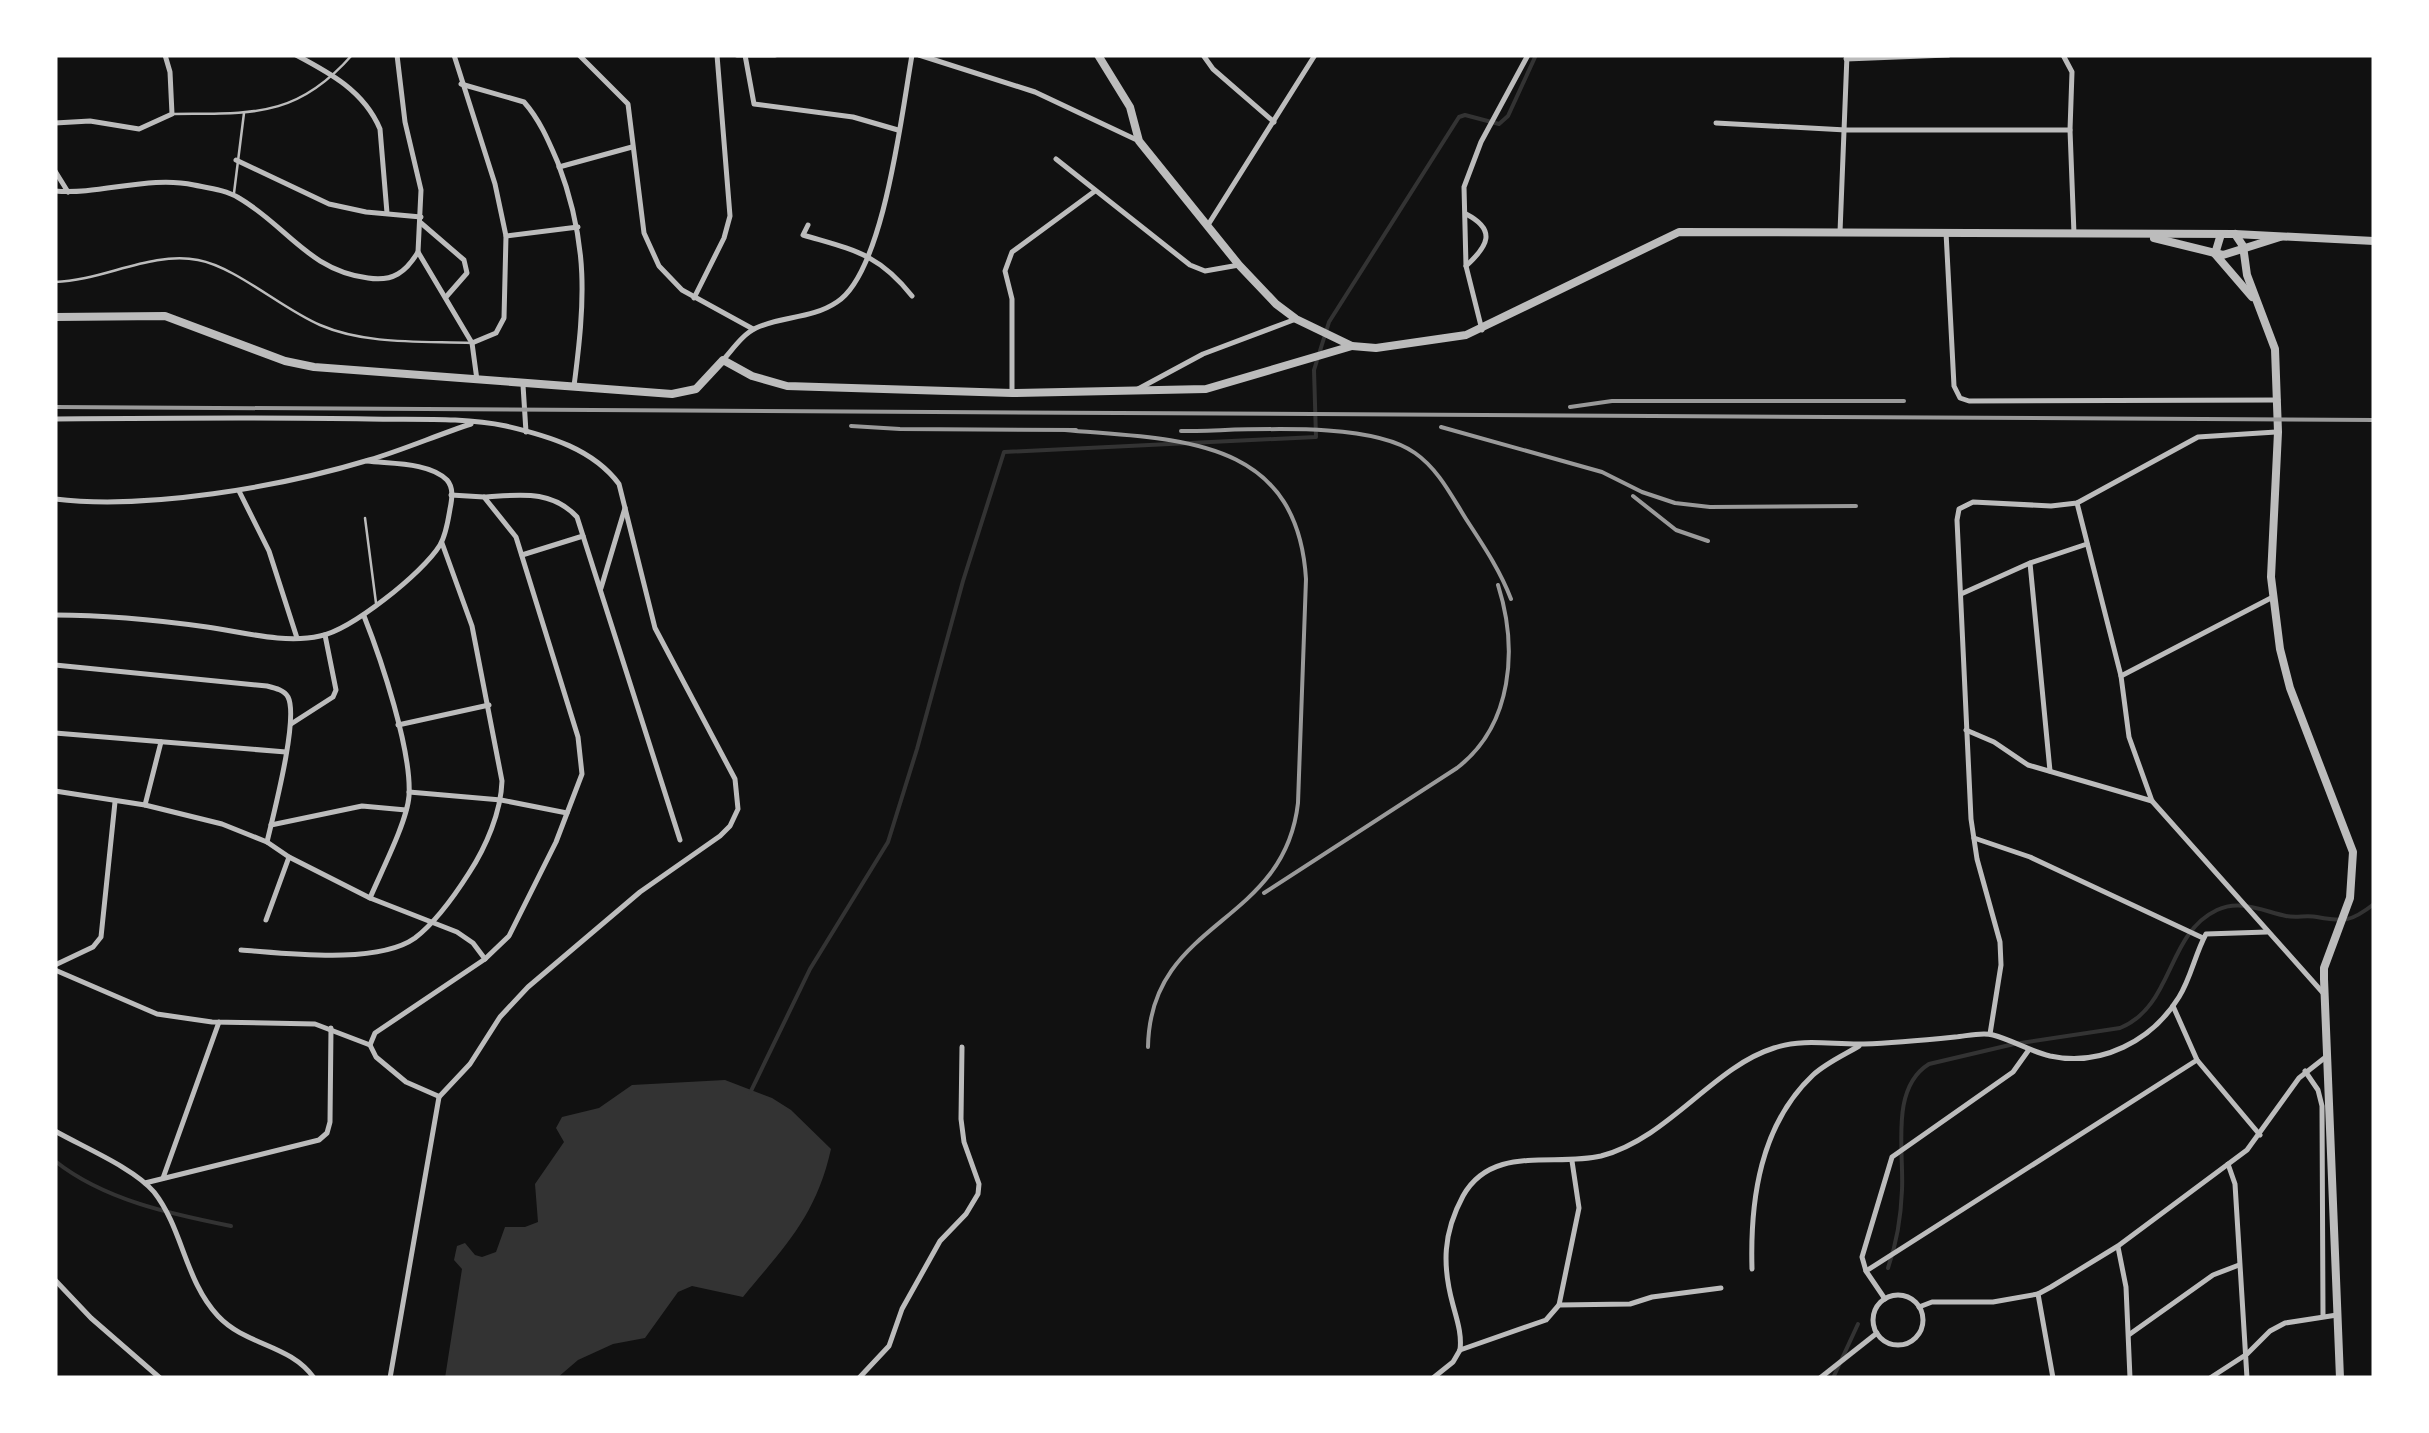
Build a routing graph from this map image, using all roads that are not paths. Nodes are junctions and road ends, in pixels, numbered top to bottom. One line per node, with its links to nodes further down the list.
1 (165, 55): 22 (street)
2 (296, 55): 20 (street)
3 (352, 55): 20 (lane)
4 (397, 55): 42 (street)
5 (454, 55): 21 (street)
6 (579, 55): 19 (street)
7 (592, 55): 19 (street)
8 (717, 55): 64 (street)
9 (776, 55): 17 (street)
10 (915, 55): 27 (street); 30 (street)
11 (1098, 55): 30 (street)
12 (1203, 55): 24 (street)
13 (1314, 55): 24 (street)
14 (1528, 55): 41 (street)
15 (1948, 55): 18 (street)
16 (2063, 55): 29 (street)
17 (742, 56): 27 (street)
18 (1846, 57): 28 (street)
19 (586, 61): 31 (street)
20 (334, 75): 23 (lane); 40 (street)
21 (461, 84): 34 (street); 52 (street)
22 (172, 114): 23 (lane); 25 (street)
23 (244, 114): 33 (lane)
24 (1274, 122): 44 (street)
25 (55, 123)
26 (1716, 123): 28 (street)
27 (898, 130): 57 (street)
28 (1846, 130): 29 (street); 46 (street)
29 (2070, 130): 48 (street)
30 (1139, 140): 44 (street)
31 (632, 146): 34 (street); 64 (street)
32 (1056, 159): 37 (street)
33 (236, 160): 39 (lane); 40 (street)
34 (559, 167): 45 (street)
35 (55, 171): 38 (street)
36 (55, 190): 38 (street)
37 (1095, 191): 59 (street); 77 (street)
38 (68, 192): 39 (street)
39 (234, 195): 56 (street)
40 (387, 213): 42 (street)
41 (1466, 214): 60 (street); 60 (street)
42 (421, 220): 56 (street); 63 (street)
43 (808, 225): 57 (street)
44 (1208, 225): 59 (street)
45 (578, 227): 52 (street); 74 (street)
46 (1840, 232): 47 (street); 69 (street)
47 (1946, 232): 48 (street); 78 (street)
48 (2074, 234): 49 (street)
49 (2142, 234): 50 (street); 58 (street)
50 (2221, 234): 51 (street); 58 (street)
51 (2235, 234): 53 (street); 55 (street)
52 (506, 236): 70 (street)
53 (2284, 236): 54 (street); 55 (street)
54 (2374, 241)
55 (2244, 251): 58 (street); 65 (street)
56 (418, 252): 63 (street)
57 (869, 254): 62 (street); 68 (street)
58 (2215, 254): 65 (street)
59 (1239, 265): 67 (street)
60 (1466, 266): 69 (street)
61 (55, 282): 70 (lane)
62 (912, 296)
63 (446, 297): 70 (street)
64 (694, 298): 68 (street)
65 (2256, 301): 78 (street)
66 (55, 318): 73 (street)
67 (1296, 319): 71 (street); 76 (street)
68 (753, 329): 72 (street)
69 (1482, 330): 71 (street)
70 (472, 343): 73 (street)
71 (1352, 346): 76 (street)
72 (723, 360): 74 (street); 77 (street)
73 (476, 380): 75 (street)
74 (574, 389): 75 (street)
75 (523, 390): 81 (street)
76 (1131, 392): 77 (street)
77 (1012, 393)
78 (2278, 400): 82 (street)
79 (55, 419): 80 (street)
80 (477, 422): 81 (street); 83 (street)
81 (526, 432): 89 (street)
82 (2278, 432): 88 (street); 98 (street)
83 (366, 461): 84 (street); 85 (street)
84 (238, 491): 87 (street); 103 (street)
85 (452, 495): 86 (street); 92 (street)
86 (484, 497): 91 (street); 94 (street)
87 (55, 499)
88 (2078, 502): 93 (street); 97 (street)
89 (626, 505): 96 (street); 147 (street)
90 (366, 518): 99 (lane)
91 (583, 536): 94 (street); 96 (street)
92 (442, 543): 99 (street); 106 (street)
93 (2087, 544): 95 (street); 105 (street)
94 (522, 555): 121 (street)
95 (2030, 563): 97 (street); 113 (street)
96 (600, 591): 124 (street)
97 (1961, 594): 109 (street)
98 (2271, 598): 105 (street); 135 (street)
99 (376, 604): 101 (street)
100 (55, 615): 103 (street)
101 (364, 616): 102 (street); 108 (street)
102 (325, 635): 103 (street); 107 (street)
103 (298, 638)
104 (55, 665): 107 (street)
105 (2121, 676): 117 (street)
106 (490, 705): 108 (street); 116 (street)
107 (291, 724): 112 (street)
108 (398, 725): 115 (street)
109 (1966, 730): 113 (street); 123 (street)
110 (55, 733): 111 (street)
111 (161, 742): 112 (street); 119 (street)
112 (286, 752): 122 (street)
113 (2050, 771): 117 (street)
114 (55, 791): 118 (street)
115 (409, 792): 116 (street); 120 (street)
116 (501, 800): 121 (street); 129 (street)
117 (2152, 800): 130 (street)
118 (115, 802): 119 (street); 134 (street)
119 (145, 805): 125 (street)
120 (406, 810): 122 (street); 127 (street)
121 (567, 813): 133 (street)
122 (271, 824): 125 (street)
123 (1974, 838): 131 (street); 139 (street)
124 (680, 840)
125 (266, 842): 126 (street)
126 (289, 857): 127 (street); 128 (street)
127 (370, 898): 129 (street)
128 (266, 920)
129 (431, 920): 132 (street); 133 (street)
130 (2267, 932): 131 (street); 135 (street)
131 (2203, 938): 136 (street)
132 (241, 950)
133 (485, 958): 141 (street)
134 (55, 968): 137 (street)
135 (2324, 994): 144 (street)
136 (2173, 1006): 143 (street); 145 (street)
137 (219, 1022): 138 (street); 152 (street)
138 (332, 1028): 141 (street); 152 (street)
139 (1990, 1034): 140 (street); 143 (street)
140 (1862, 1044): 150 (street); 156 (street)
141 (370, 1045): 147 (street)
142 (962, 1047): 173 (street)
143 (2028, 1050): 157 (street)
144 (2329, 1054): 146 (street); 164 (street)
145 (2197, 1060): 149 (street); 157 (street)
146 (2305, 1072): 149 (street); 165 (street)
147 (439, 1096): 172 (street)
148 (55, 1130): 153 (street)
149 (2260, 1135): 151 (street)
150 (1572, 1161): 162 (street); 168 (street)
151 (2228, 1164): 154 (street); 155 (street)
152 (163, 1178): 153 (street)
153 (144, 1182): 171 (street)
154 (2118, 1246): 160 (street); 167 (street)
155 (2239, 1264): 167 (street); 169 (street)
156 (1752, 1269)
157 (1866, 1271): 161 (street)
158 (55, 1280): 170 (street)
159 (1721, 1288): 162 (street)
160 (2038, 1294): 163 (street); 176 (street)
161 (1885, 1298): 163 (street); 166 (street)
162 (1559, 1305): 168 (street)
163 (1919, 1307): 166 (street)
164 (2337, 1314): 165 (street); 180 (street)
165 (2322, 1316): 169 (street)
166 (1877, 1333): 175 (street)
167 (2130, 1334): 177 (street)
168 (1460, 1350): 174 (street)
169 (2247, 1354): 178 (street); 179 (street)
170 (160, 1378)
171 (314, 1378)
172 (390, 1378)
173 (859, 1378)
174 (1434, 1378)
175 (1820, 1378)
176 (2053, 1378)
177 (2130, 1378)
178 (2210, 1378)
179 (2247, 1378)
180 (2340, 1378)

